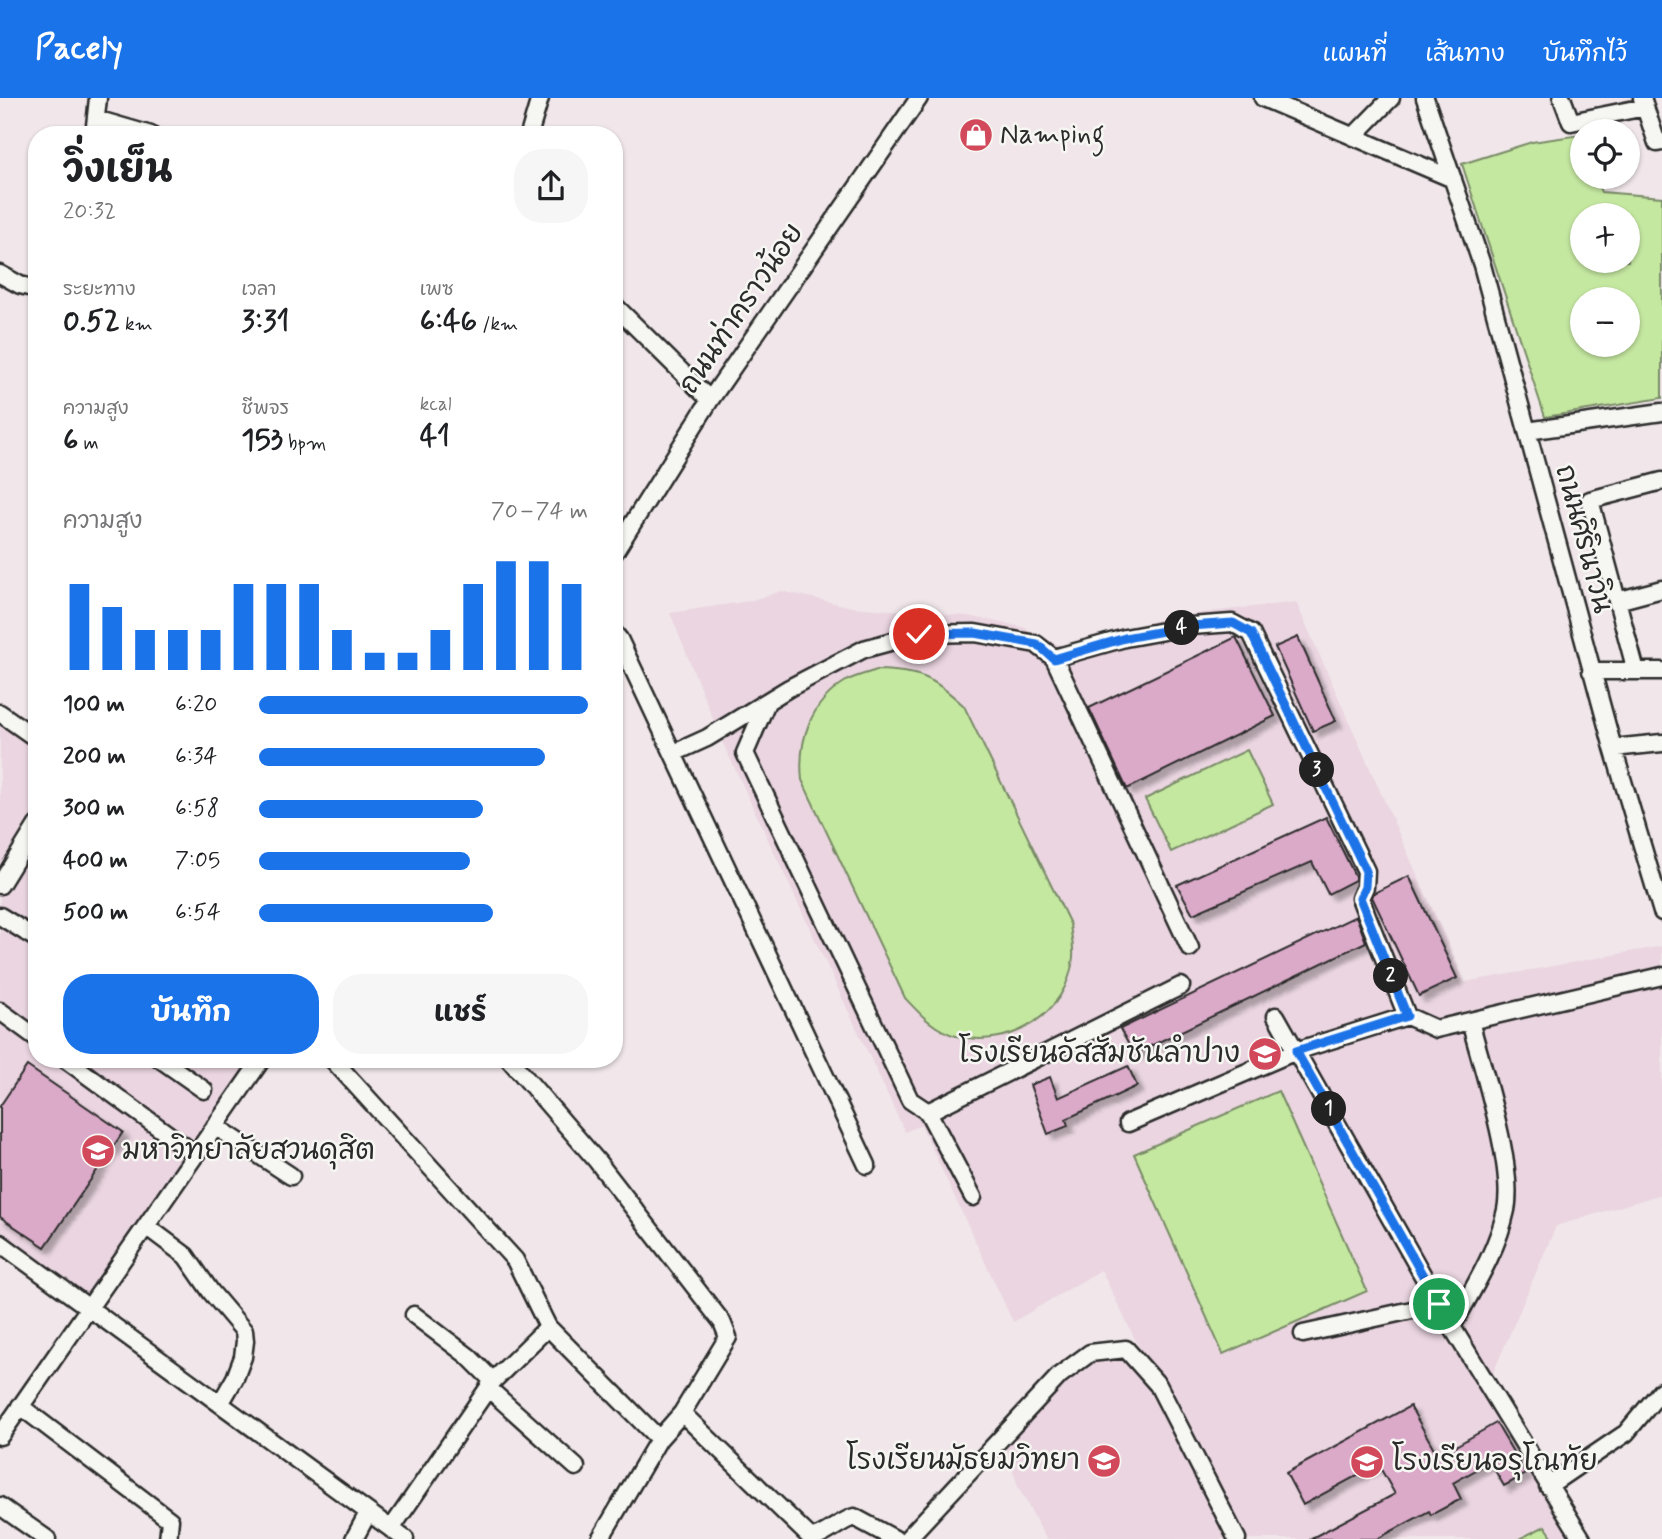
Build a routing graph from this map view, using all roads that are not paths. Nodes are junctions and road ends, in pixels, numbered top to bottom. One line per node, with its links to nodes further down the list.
1 (98, 98): 9 (street)
2 (540, 98): 10 (street)
3 (919, 98): 17 (street, ถนนท่าคราวน้อย)
4 (1263, 98): 11 (street)
5 (1391, 98): 11 (street)
6 (1425, 98): 13 (street, ถนนศิรินาวิน)
7 (1562, 98): 8 (street)
8 (1644, 103): 12 (street)
9 (95, 126)
10 (532, 126)
11 (1353, 137): 13 (street)
12 (1662, 142)
13 (1453, 179): 19 (street, ถนนศิรินาวิน)
14 (0, 274): 15 (street)
15 (28, 287)
16 (623, 314): 17 (street)
17 (710, 400): 21 (street, ถนนท่าคราวน้อย)
18 (1662, 412): 19 (street)
19 (1527, 431): 26 (street, ถนนศิรินาวิน)
20 (1662, 481): 23 (street)
21 (623, 539)
22 (1662, 589): 23 (street)
23 (1617, 601): 27 (street)
24 (623, 647): 35 (street)
25 (1054, 659): 29 (street); 42 (street); 47 (street)
26 (1591, 671): 27 (street); 34 (street, ถนนศิรินาวิน)
27 (1636, 671): 28 (street)
28 (1662, 671)
29 (767, 702): 31 (street); 36 (street)
30 (0, 713): 32 (street)
31 (729, 724): 35 (street); 36 (street)
32 (28, 733)
33 (1662, 743): 34 (street)
34 (1613, 748): 39 (street, ถนนศิรินาวิน)
35 (674, 753): 61 (street)
36 (745, 753): 57 (street)
37 (28, 840): 38 (street)
38 (0, 885)
39 (1662, 912)
40 (0, 916): 41 (street)
41 (28, 933)
42 (1190, 948)
43 (1662, 976): 48 (street)
44 (1181, 986): 57 (street)
45 (0, 1011): 49 (street)
46 (1276, 1016): 50 (street)
47 (1407, 1016): 48 (street); 50 (street)
48 (1470, 1021): 70 (street)
49 (28, 1031)
50 (1296, 1051): 58 (street); 66 (street)
51 (82, 1068): 60 (street)
52 (173, 1068): 56 (street)
53 (256, 1068): 59 (street)
54 (340, 1068): 69 (street)
55 (517, 1068): 76 (street)
56 (204, 1090)
57 (928, 1112): 63 (street)
58 (1128, 1123)
59 (215, 1126): 60 (street); 62 (street)
60 (195, 1154): 64 (street)
61 (867, 1165)
62 (291, 1176)
63 (973, 1197)
64 (146, 1226): 67 (street); 74 (street)
65 (0, 1243): 67 (street)
66 (1439, 1304): 70 (street); 71 (street)
67 (90, 1309): 74 (street); 75 (street)
68 (414, 1315): 72 (street)
69 (548, 1327): 72 (street); 78 (street)
70 (1452, 1327): 80 (street)
71 (1303, 1334)
72 (491, 1384): 79 (street); 83 (street)
73 (1661, 1391): 80 (street)
74 (220, 1404): 82 (street)
75 (20, 1406): 77 (street); 85 (street)
76 (682, 1413): 78 (street); 89 (street)
77 (0, 1436)
78 (659, 1439): 88 (street)
79 (576, 1467)
80 (1548, 1486): 92 (street)
81 (0, 1506): 84 (street)
82 (368, 1513): 83 (street); 86 (street)
83 (391, 1529): 87 (street)
84 (47, 1539)
85 (168, 1539)
86 (354, 1539)
87 (405, 1539)
88 (600, 1539)
89 (895, 1539)
90 (907, 1539): 91 (street)
91 (1237, 1539)
92 (1582, 1539)

